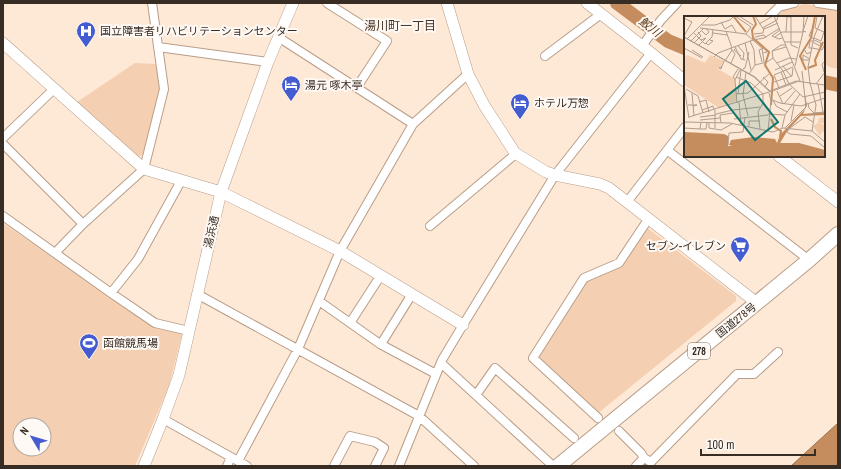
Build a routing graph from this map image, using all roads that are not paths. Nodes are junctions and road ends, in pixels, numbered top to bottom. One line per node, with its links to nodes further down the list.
1 (152, 3): 15 (street)
2 (293, 3): 12 (street, 湯浜通)
3 (327, 3): 21 (street)
4 (447, 3): 19 (street)
5 (587, 3): 10 (street)
6 (677, 3): 13 (street)
7 (794, 3): 11 (street)
8 (818, 3): 9 (street)
9 (838, 6)
10 (601, 14): 13 (street); 17 (street)
11 (770, 16)
12 (278, 37): 18 (street, 湯浜通); 21 (street)
13 (644, 42): 16 (street)
14 (3, 43): 22 (street)
15 (158, 47): 18 (street); 30 (street)
16 (651, 53): 20 (street); 31 (street)
17 (545, 56)
18 (268, 62): 33 (street, 湯浜通)
19 (468, 74): 23 (street); 28 (street)
20 (684, 81)
21 (357, 87): 23 (street)
22 (54, 89): 25 (street); 30 (street)
23 (413, 124): 41 (street)
24 (684, 128): 27 (street)
25 (3, 138)
26 (3, 144): 37 (street)
27 (667, 150): 34 (street); 43 (street)
28 (515, 153): 31 (street); 39 (street)
29 (780, 157): 35 (street)
30 (144, 169): 32 (street); 37 (street)
31 (555, 175): 34 (street); 51 (street)
32 (181, 181): 33 (street); 45 (street)
33 (221, 192): 41 (street); 46 (street, 湯浜通)
34 (627, 202): 49 (street)
35 (838, 202)
36 (3, 216): 42 (street)
37 (83, 224): 42 (street)
38 (645, 224): 60 (street)
39 (430, 226)
40 (838, 234): 43 (highway, 国道278号 / 278)
41 (340, 251): 44 (street); 48 (street)
42 (56, 253): 45 (street)
43 (809, 260): 49 (highway, 国道278号 / 278)
44 (381, 275): 47 (street); 50 (street)
45 (111, 293): 52 (street)
46 (197, 294): 52 (street, 湯浜通); 54 (street)
47 (412, 294): 51 (street); 53 (street)
48 (319, 301): 50 (street); 54 (street)
49 (757, 303): 74 (highway, 国道278号 / 278)
50 (350, 323): 53 (street)
51 (464, 325): 56 (street)
52 (189, 331): 61 (street, 湯浜通)
53 (381, 344): 57 (street)
54 (298, 349): 59 (street); 65 (street)
55 (778, 352): 64 (street)
56 (441, 364): 57 (street); 58 (street)
57 (436, 374): 59 (street)
58 (476, 395): 63 (street); 73 (street)
59 (419, 416): 71 (street); 72 (street)
60 (598, 418)
61 (163, 420): 65 (street); 66 (street, 湯浜通)
62 (619, 431): 64 (street)
63 (574, 438)
64 (644, 458): 75 (street)
65 (234, 459): 67 (street); 68 (street)
66 (144, 466)
67 (227, 466)
68 (247, 466)
69 (334, 466): 70 (street)
70 (374, 466)
71 (400, 466)
72 (474, 466)
73 (553, 466)
74 (558, 466)
75 (636, 466)

